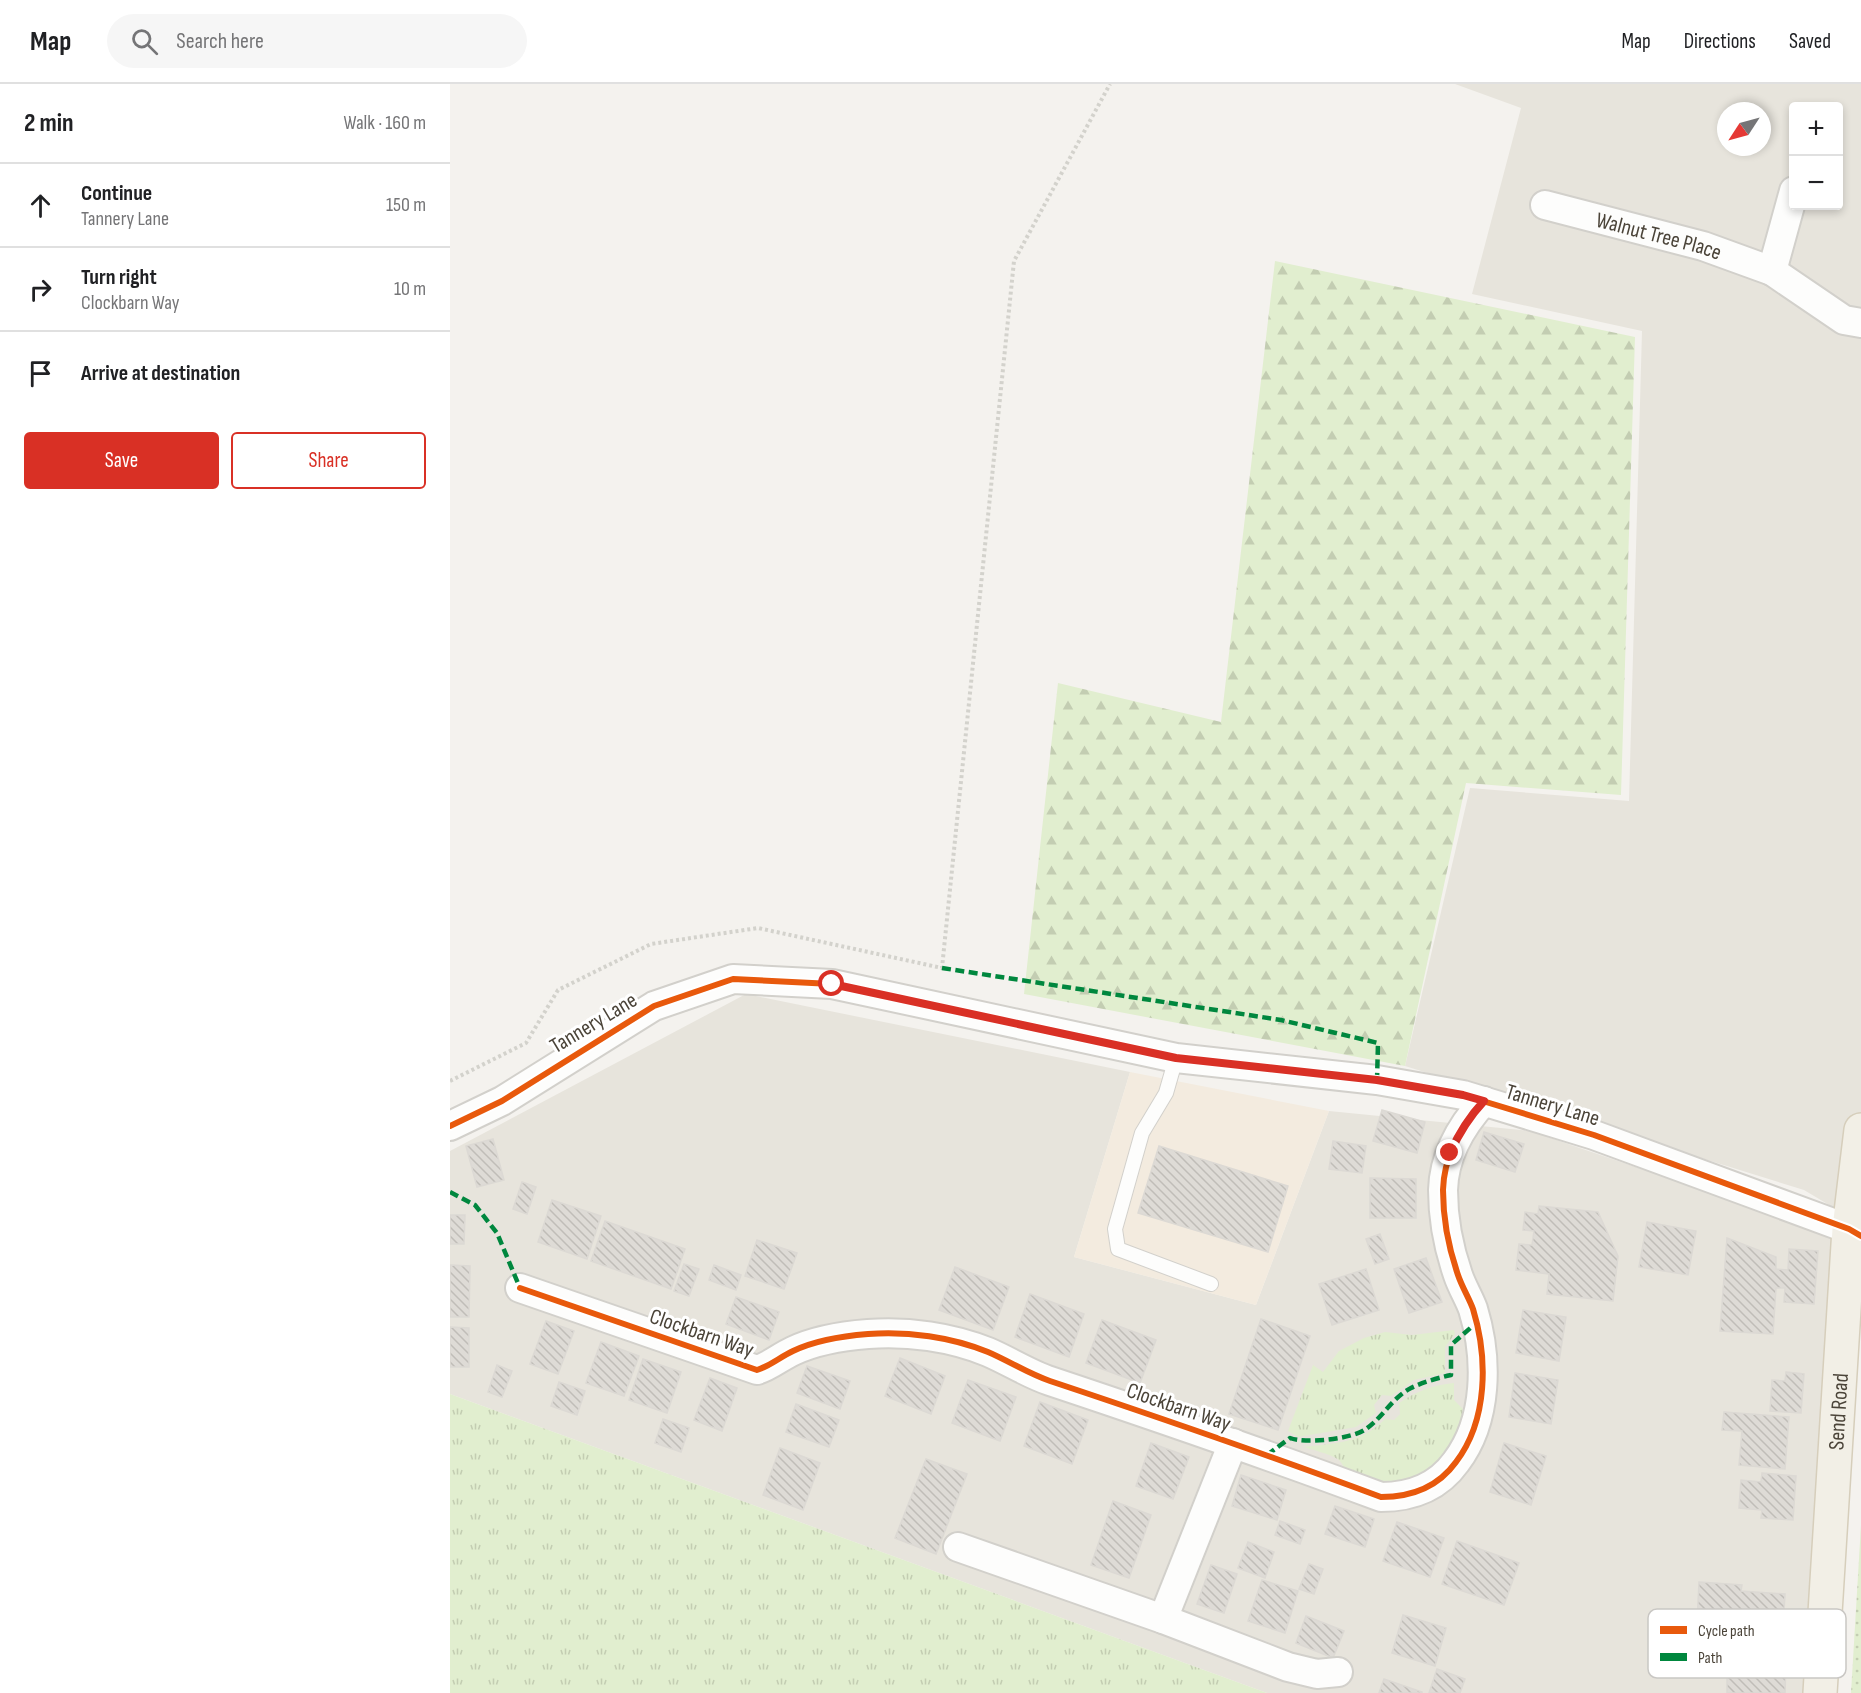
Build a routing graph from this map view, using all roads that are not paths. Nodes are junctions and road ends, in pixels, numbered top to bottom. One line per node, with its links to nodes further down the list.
1 (1545, 205): 3 (street, Walnut Tree Place)
2 (1789, 209): 3 (street)
3 (1772, 271): 4 (street, Walnut Tree Place)
4 (1861, 323)
5 (1176, 1058): 6 (street, Tannery Lane); 7 (street, Tannery Lane); 10 (lane)
6 (1484, 1101): 9 (street, Tannery Lane); 12 (street, Clockbarn Way)
7 (450, 1126)
8 (1861, 1130): 9 (main road, Send Road)
9 (1855, 1233): 14 (main road, Send Road)
10 (1211, 1284)
11 (520, 1288): 12 (street, Clockbarn Way)
12 (1233, 1443): 15 (street)
13 (958, 1547): 15 (street)
14 (1826, 1609)
15 (1163, 1619): 16 (street)
16 (1338, 1672)
17 (1821, 1678): 18 (main road, Send Road)
18 (1820, 1693)

